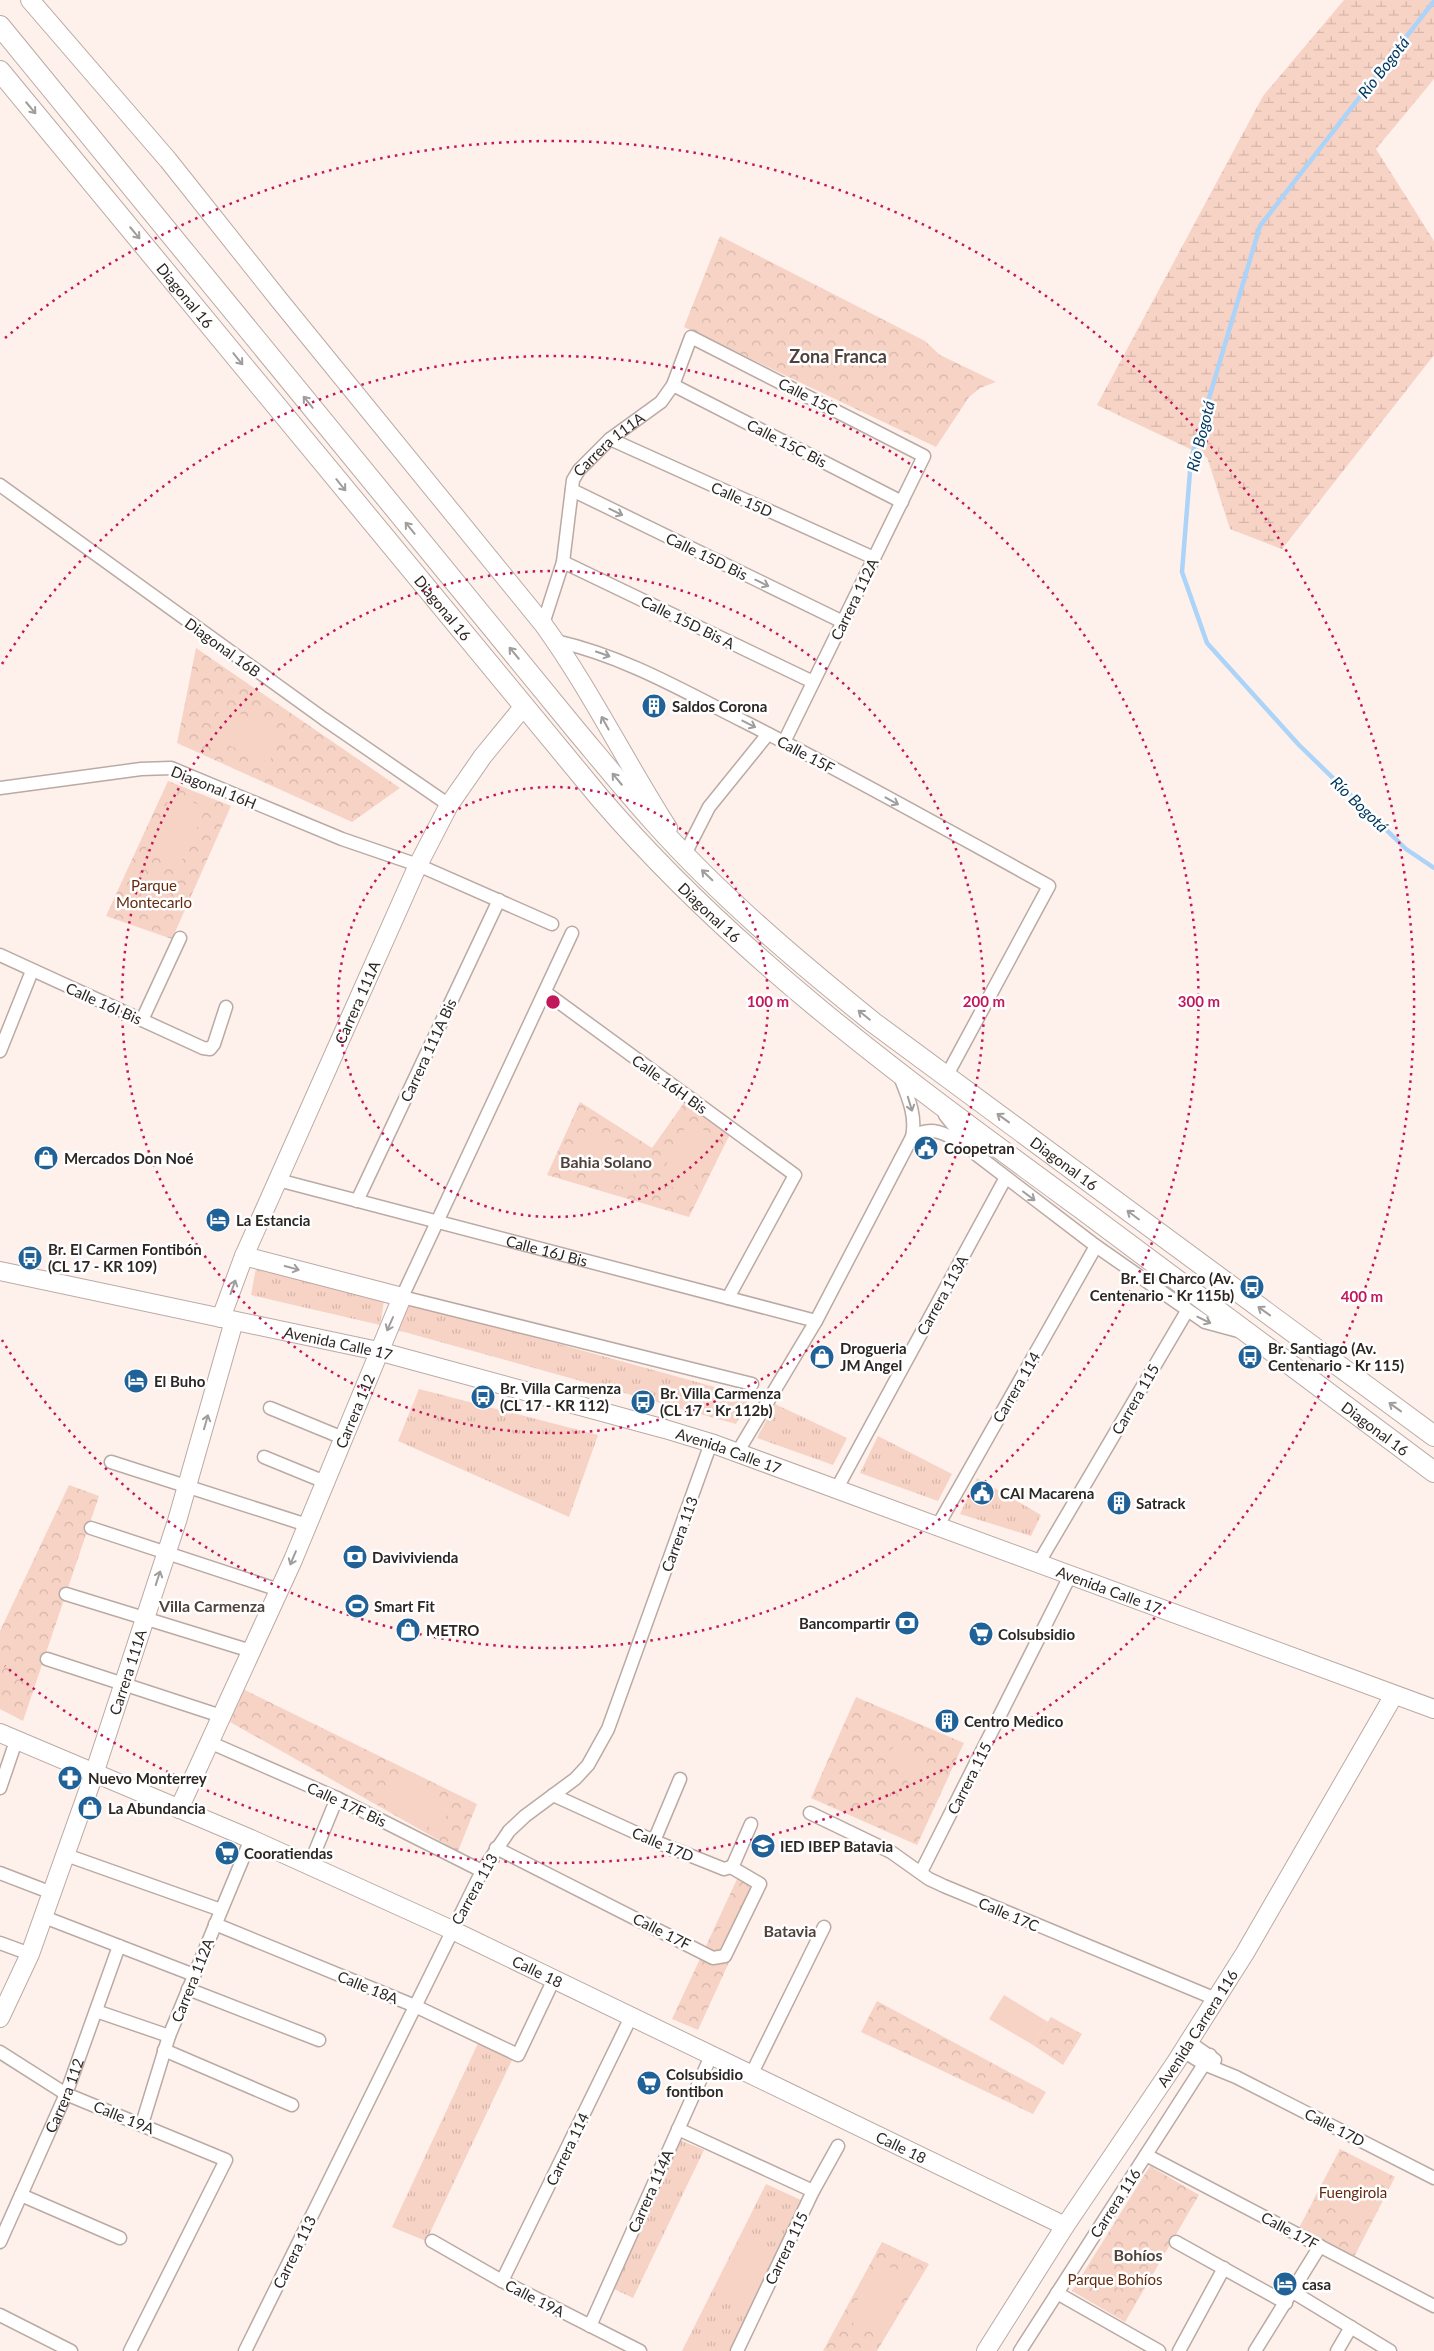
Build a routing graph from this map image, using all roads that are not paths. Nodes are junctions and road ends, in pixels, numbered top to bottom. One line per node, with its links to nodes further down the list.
1 (30, 0): 4 (street, Diagonal 16)
2 (38, 0): 4 (street, Diagonal 16)
3 (0, 26): 24 (main road, Diagonal 16, one-way to 3)
4 (65, 38): 16 (street, Diagonal 16)
5 (0, 70): 19 (main road, Diagonal 16, one-way to 19)
6 (692, 337): 7 (street, Carrera 111A); 9 (street, Calle 15C)
7 (673, 385): 8 (street, Carrera 111A); 12 (street, Calle 15C Bis)
8 (610, 439): 11 (street, Carrera 111A); 13 (street, Calle 15D)
9 (924, 456): 12 (street, Carrera 112A)
10 (0, 485): 23 (street, Diagonal 16B)
11 (572, 490): 14 (street, Carrera 111A); 15 (street, Calle 15D Bis, one-way to 15)
12 (902, 502): 13 (street, Carrera 112A)
13 (874, 558): 15 (street, Carrera 112A)
14 (563, 562): 16 (street, Carrera 111A); 18 (street, Calle 15D Bis A)
15 (843, 622): 18 (street, Carrera 112A)
16 (543, 624): 17 (street, Diagonal 16)
17 (556, 641): 20 (street, Calle 15F, one-way to 20); 24 (street, Diagonal 16, one-way to 17)
18 (813, 682): 21 (street, Carrera 112A)
19 (524, 706): 23 (street, Carrera 111A); 36 (main road, Diagonal 16)
20 (768, 734): 21 (street, Calle 15F); 24 (street)
21 (784, 742): 37 (street, Calle 15F, one-way to 37)
22 (0, 788): 25 (street, Diagonal 16H)
23 (449, 806): 25 (street, Carrera 111A)
24 (685, 854): 37 (main road, Diagonal 16, one-way to 24)
25 (418, 865): 26 (street, Diagonal 16H); 42 (street, Carrera 111A)
26 (499, 900): 27 (street, Diagonal 16H); 43 (street, Carrera 111A Bis)
27 (552, 924)
28 (572, 933): 32 (street, Carrera 112)
29 (180, 938): 34 (street)
30 (0, 955): 31 (street, Calle 16I Bis)
31 (32, 971): 34 (street, Calle 16I Bis); 35 (street)
32 (545, 992): 44 (street, Carrera 112); 49 (street, Calle 16H Bis)
33 (226, 1007): 34 (street, Calle 16I Bis)
34 (142, 1020)
35 (0, 1051)
36 (898, 1072): 38 (main road, Diagonal 16); 39 (street, one-way to 39)
37 (946, 1077): 57 (main road, Diagonal 16, one-way to 37)
38 (935, 1099): 40 (street, Diagonal 16); 53 (main road, Diagonal 16)
39 (912, 1138): 40 (street); 52 (street)
40 (977, 1155): 41 (street, Diagonal 16)
41 (1005, 1179): 45 (street, Diagonal 16, one-way to 45); 66 (street, Carrera 113A)
42 (278, 1180): 43 (street, Calle 16J Bis); 46 (street, Carrera 111A)
43 (357, 1201): 44 (street, Calle 16J Bis)
44 (437, 1222): 48 (street, Carrera 112); 49 (street, Calle 16J Bis)
45 (1096, 1246): 50 (street, Diagonal 16); 68 (street, Carrera 114)
46 (244, 1256): 48 (street, one-way to 48); 51 (street, Carrera 111A, one-way to 46)
47 (0, 1272): 51 (street, Avenida Calle 17)
48 (402, 1297): 54 (street, Carrera 112, one-way to 54); 55 (street)
49 (728, 1298): 52 (street, Calle 16J Bis)
50 (1187, 1311): 53 (street, Diagonal 16, one-way to 53); 71 (street, Carrera 115)
51 (228, 1319): 54 (street, Avenida Calle 17); 65 (street, Carrera 111A, one-way to 51)
52 (816, 1321): 60 (street)
53 (1245, 1332): 63 (main road, Diagonal 16)
54 (378, 1351): 58 (street, Carrera 112); 59 (street, Avenida Calle 17)
55 (752, 1384)
56 (270, 1408): 58 (street)
57 (1434, 1436)
58 (342, 1438): 64 (street, Carrera 112)
59 (711, 1444): 60 (street, Avenida Calle 17); 87 (street, Carrera 113)
60 (737, 1453): 66 (street, Avenida Calle 17)
61 (264, 1457): 64 (street)
62 (111, 1462): 65 (street)
63 (1434, 1472)
64 (325, 1482): 67 (street, Carrera 112)
65 (187, 1487): 67 (street); 70 (street, Carrera 111A)
66 (836, 1490): 68 (street, Avenida Calle 17)
67 (307, 1525): 73 (street, Carrera 112, one-way to 73)
68 (937, 1527): 71 (street, Avenida Calle 17)
69 (91, 1528): 70 (street)
70 (166, 1553): 73 (street); 75 (street, Carrera 111A, one-way to 70)
71 (1038, 1564): 72 (street, Avenida Calle 17)
72 (1070, 1576): 79 (street, Avenida Calle 17); 99 (street, Carrera 115)
73 (279, 1590): 76 (street, Carrera 112)
74 (66, 1594): 75 (street)
75 (145, 1618): 76 (street); 78 (street, Carrera 111A)
76 (251, 1651): 81 (street, Carrera 112)
77 (46, 1659): 78 (street)
78 (124, 1684): 81 (street); 84 (street, Carrera 111A)
79 (1394, 1695): 80 (street, Avenida Calle 17); 113 (street, Avenida Carrera 116)
80 (1434, 1709)
81 (221, 1716): 83 (street, Carrera 112)
82 (8, 1737): 84 (street, Calle 18); 86 (street)
83 (209, 1742): 88 (street, Calle 17F Bis); 89 (street, Carrera 112)
84 (94, 1774): 89 (street, Calle 18); 95 (street, Carrera 111A)
85 (680, 1779): 93 (street)
86 (0, 1788)
87 (553, 1795): 93 (street, Calle 17D); 94 (street, Carrera 113)
88 (338, 1798): 96 (street); 98 (street, Calle 17F Bis)
89 (178, 1809): 92 (street, Calle 18)
90 (810, 1812): 99 (street, Calle 17C)
91 (751, 1824): 97 (street)
92 (250, 1839): 96 (street, Calle 18); 102 (street, Carrera 112A)
93 (654, 1841): 97 (street, Calle 17D)
94 (496, 1848): 97 (street, Calle 17F); 98 (street, Carrera 113)
95 (66, 1855): 101 (street, Carrera 111A); 102 (street)
96 (310, 1866): 106 (street, Calle 18)
97 (731, 1866)
98 (482, 1871): 106 (street, Carrera 113)
99 (921, 1872): 113 (street, Calle 17C)
100 (0, 1873): 101 (street)
101 (52, 1894): 103 (street, Carrera 111A)
102 (221, 1910): 104 (street, Carrera 112A)
103 (44, 1917): 108 (street); 109 (street, Carrera 111A)
104 (215, 1924): 110 (street, Carrera 112A); 114 (street, Calle 18A)
105 (824, 1927): 125 (street)
106 (452, 1930): 111 (street, Calle 18); 114 (street, Carrera 113)
107 (0, 1943): 109 (street)
108 (119, 1946): 110 (street); 115 (street, Carrera 112)
109 (30, 1954): 117 (street, Carrera 111A)
110 (194, 1975): 112 (street, Carrera 112A)
111 (554, 1979): 114 (street, Calle 18A); 116 (street, Calle 18)
112 (188, 1989): 118 (street, Carrera 112A); 119 (street)
113 (1216, 1998): 120 (street, Avenida Carrera 116)
114 (415, 2006): 151 (street, Carrera 113)
115 (96, 2011): 118 (street); 126 (street, Carrera 112)
116 (631, 2017): 123 (street, Calle 18); 142 (street, Carrera 114)
117 (0, 2018)
118 (169, 2036): 121 (street, Carrera 112A)
119 (319, 2040)
120 (1186, 2047): 124 (street, Calle 17D); 135 (street, Avenida Carrera 116)
121 (164, 2050): 127 (street); 128 (street, Carrera 112A)
122 (0, 2052): 126 (street, Calle 19A)
123 (711, 2056): 125 (street, Calle 18); 129 (street, Carrera 114A)
124 (1207, 2060): 131 (street, Carrera 116); 132 (street, Calle 17D)
125 (751, 2075): 135 (street, Calle 18)
126 (66, 2094): 128 (street, Calle 19A); 134 (street, Carrera 112)
127 (292, 2105)
128 (142, 2124): 150 (street, Calle 19A)
129 (678, 2129): 133 (street); 147 (street, Carrera 114A)
130 (838, 2146): 133 (street, Carrera 115)
131 (1146, 2155): 140 (street, Calle 17F); 143 (street, Carrera 116)
132 (1434, 2178)
133 (813, 2191): 153 (street, Carrera 115)
134 (21, 2195): 136 (street); 138 (street, Carrera 112)
135 (1065, 2226): 154 (street, Avenida Carrera 116)
136 (120, 2238)
137 (432, 2241): 142 (street, Calle 19A)
138 (0, 2242)
139 (1176, 2242): 141 (street)
140 (1320, 2246): 144 (street); 145 (street, Calle 17F)
141 (1224, 2268): 144 (street); 157 (street)
142 (502, 2281): 147 (street, Calle 19A)
143 (1058, 2293): 155 (street, Carrera 116); 156 (street)
144 (1290, 2297): 148 (street); 158 (street)
145 (1434, 2306)
146 (0, 2315): 149 (street)
147 (590, 2326): 152 (street, Calle 19A)
148 (1351, 2327): 159 (street); 160 (street)
149 (65, 2350)
150 (130, 2351)
151 (244, 2351)
152 (640, 2351)
153 (737, 2351)
154 (986, 2351)
155 (1021, 2351)
156 (1160, 2351)
157 (1178, 2351)
158 (1255, 2351)
159 (1337, 2351)
160 (1390, 2351)

